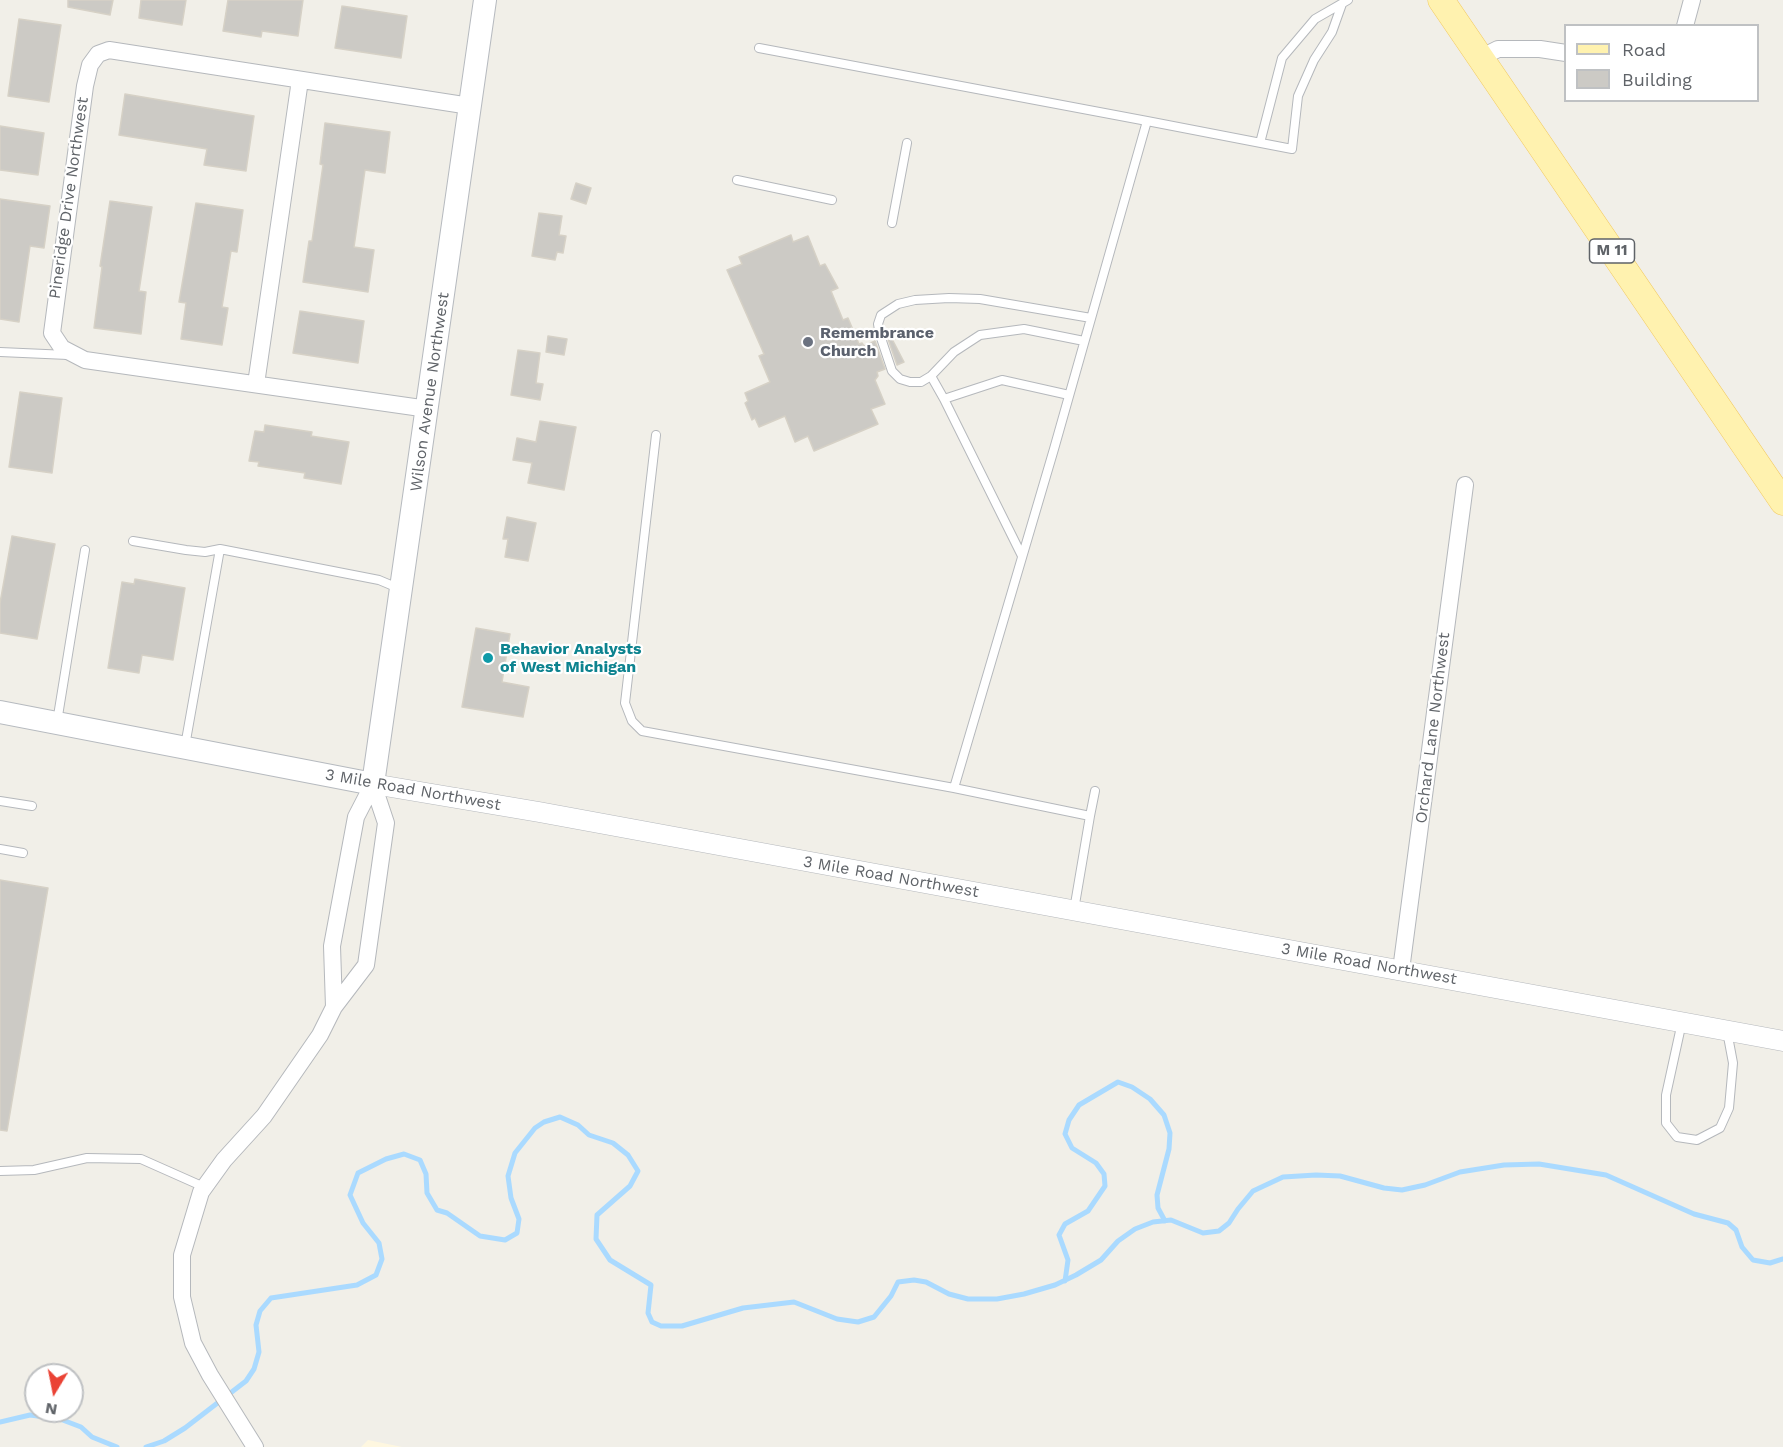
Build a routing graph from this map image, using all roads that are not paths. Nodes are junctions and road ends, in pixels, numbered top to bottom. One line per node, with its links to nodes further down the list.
1 (485, 0): 10 (main road, Wilson Avenue Northwest)
2 (1441, 0): 8 (main road, M 11)
3 (1692, 0): 5 (street)
4 (1345, 2): 13 (lane); 13 (lane)
5 (1686, 24)
6 (759, 48): 11 (lane)
7 (1564, 53): 8 (street)
8 (1480, 58): 28 (main road, M 11)
9 (300, 80): 10 (street, Pineridge Drive Northwest); 20 (street, Pineridge Drive Northwest); 22 (street)
10 (470, 106): 25 (main road, Wilson Avenue Northwest)
11 (1147, 121): 13 (lane); 17 (lane)
12 (907, 143): 16 (lane)
13 (1260, 143)
14 (736, 180): 15 (lane)
15 (832, 200)
16 (892, 223)
17 (1091, 318): 18 (lane); 21 (lane)
18 (1084, 341): 21 (lane); 23 (lane)
19 (0, 352): 20 (lane)
20 (74, 354): 22 (street, Pineridge Drive Northwest)
21 (930, 376): 24 (lane)
22 (256, 384): 25 (street, Pineridge Drive Northwest)
23 (1069, 396): 24 (lane); 32 (lane)
24 (944, 399): 32 (lane)
25 (428, 409): 33 (main road, Wilson Avenue Northwest)
26 (656, 435): 38 (lane)
27 (1465, 485): 46 (street, Orchard Lane Northwest)
28 (1783, 502)
29 (133, 541): 30 (lane)
30 (220, 549): 33 (lane); 36 (lane)
31 (85, 550): 35 (lane)
32 (1022, 556): 38 (lane)
33 (401, 589): 37 (main road, Wilson Avenue Northwest)
34 (0, 712): 35 (main road, 3 Mile Road Northwest)
35 (57, 723): 36 (main road, 3 Mile Road Northwest)
36 (185, 746): 37 (main road, 3 Mile Road Northwest)
37 (373, 784): 45 (street, 3 Mile Road Northwest); 47 (street); 47 (street)
38 (954, 788): 42 (lane)
39 (1095, 790): 42 (lane)
40 (0, 801): 41 (lane)
41 (32, 806)
42 (1090, 816): 45 (lane)
43 (0, 849): 44 (lane)
44 (23, 853)
45 (1073, 910): 46 (street, 3 Mile Road Northwest)
46 (1401, 970): 48 (street, 3 Mile Road Northwest)
47 (334, 1007): 52 (street)
48 (1682, 1022): 49 (street, 3 Mile Road Northwest); 49 (lane)
49 (1727, 1030): 50 (street, 3 Mile Road Northwest)
50 (1783, 1041)
51 (0, 1171): 52 (lane)
52 (204, 1187): 53 (street)
53 (255, 1447)

